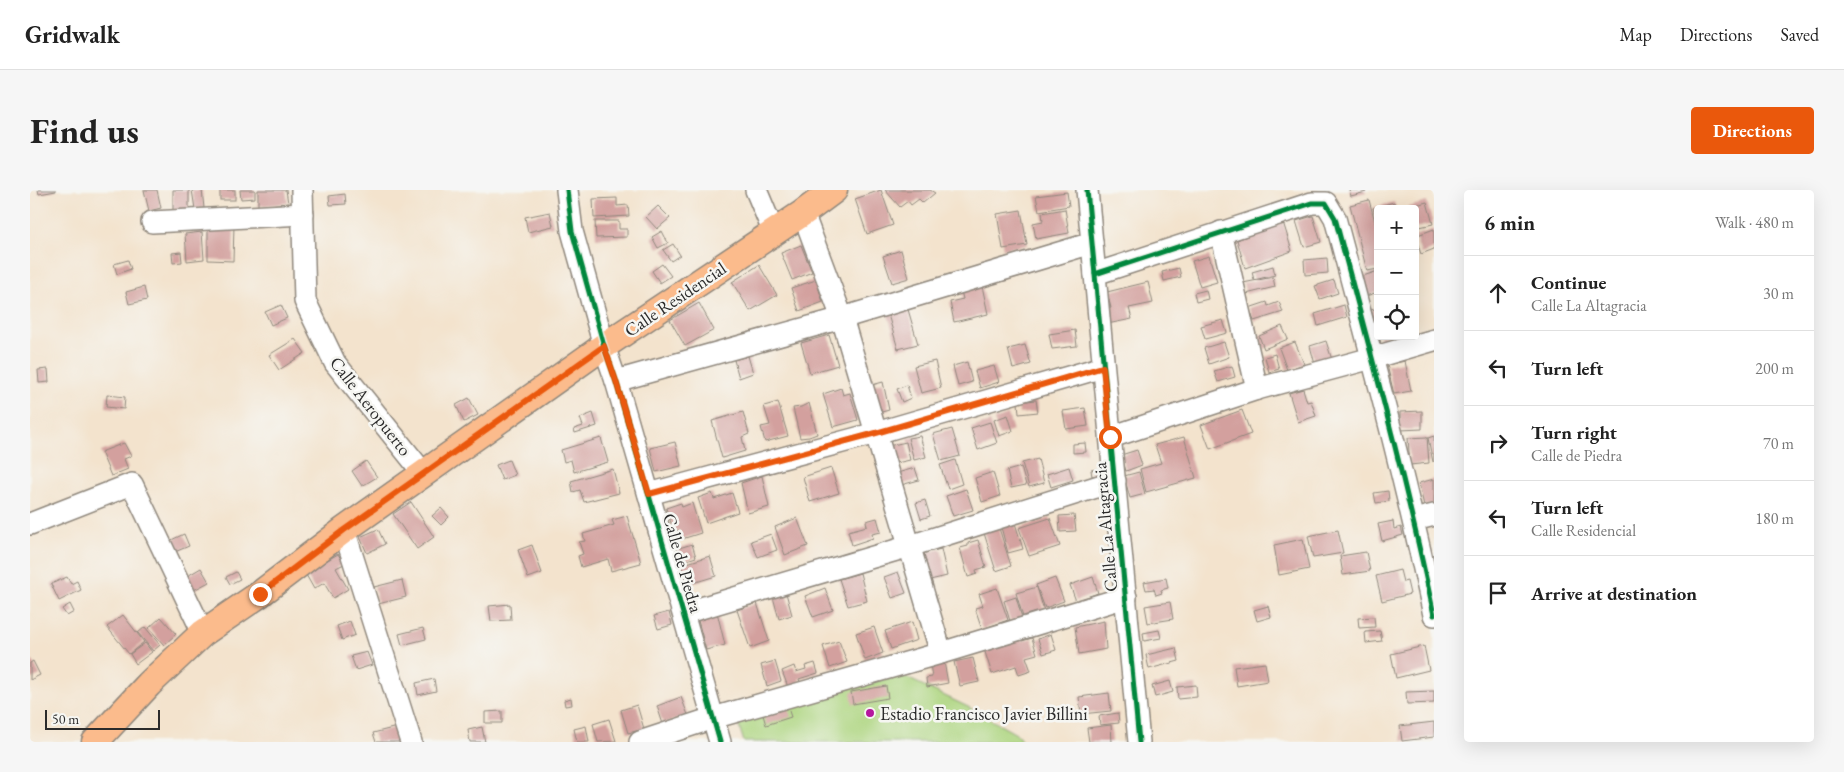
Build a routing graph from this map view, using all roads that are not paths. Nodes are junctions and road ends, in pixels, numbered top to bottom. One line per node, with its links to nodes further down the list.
1 (302, 190): 7 (street, Calle Aeropuerto)
2 (567, 190): 15 (street, Calle de Piedra)
3 (756, 190): 10 (street)
4 (834, 190): 6 (main road, Calle Residencial)
5 (1087, 190): 11 (street, Calle La Altagracia)
6 (803, 213): 10 (main road, Calle Residencial); 13 (street)
7 (303, 214): 8 (street); 22 (street, Calle Aeropuerto)
8 (152, 222)
9 (1222, 232): 12 (street); 16 (street); 19 (street)
10 (774, 233): 15 (main road, Calle Residencial)
11 (1092, 243): 12 (street, Calle La Altagracia); 13 (street)
12 (1095, 274): 17 (street, Calle La Altagracia)
13 (842, 318): 18 (street); 20 (street)
14 (1434, 340): 16 (street)
15 (604, 346): 18 (street, Calle de Piedra); 22 (main road, Calle Residencial)
16 (1372, 358): 19 (street); 25 (street)
17 (1103, 367): 20 (street); 21 (street, Calle La Altagracia)
18 (616, 381): 24 (street, Calle de Piedra)
19 (1257, 389): 21 (street)
20 (876, 433): 24 (street); 28 (street)
21 (1110, 437): 23 (street, Calle La Altagracia)
22 (424, 474): 27 (main road, Calle Residencial)
23 (1115, 481): 28 (street); 29 (street, Calle La Altagracia)
24 (649, 494): 30 (street, Calle de Piedra)
25 (1424, 518): 31 (street)
26 (30, 524): 32 (street)
27 (344, 530): 32 (main road, Calle Residencial); 36 (street)
28 (910, 546): 30 (street); 33 (street)
29 (1126, 597): 33 (street); 39 (street, Calle La Altagracia)
30 (684, 613): 34 (street, Calle de Piedra)
31 (1434, 615)
32 (202, 633): 35 (main road, Calle Residencial)
33 (941, 653): 34 (street)
34 (713, 718): 37 (street); 38 (street, Calle de Piedra)
35 (95, 742)
36 (411, 742)
37 (640, 742)
38 (720, 742)
39 (1139, 742)

